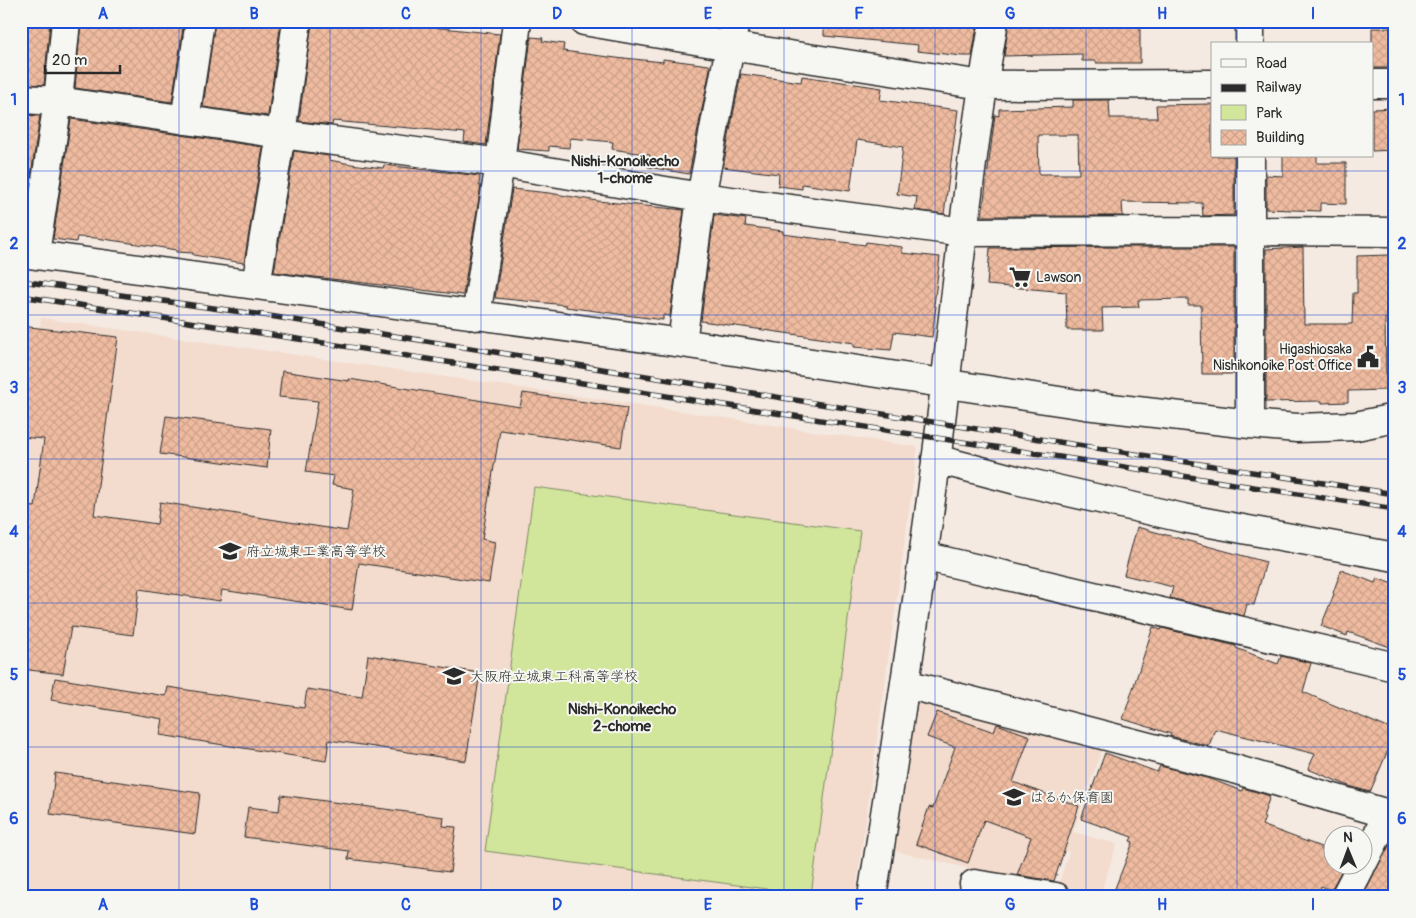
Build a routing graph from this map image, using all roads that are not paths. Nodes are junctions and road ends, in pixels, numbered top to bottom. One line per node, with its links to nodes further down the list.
1 (66, 21): 15 (street)
2 (200, 21): 16 (street)
3 (298, 21): 17 (street)
4 (517, 21): 19 (street)
5 (584, 21): 8 (street)
6 (994, 21): 13 (street)
7 (1250, 21): 9 (street)
8 (732, 34): 13 (street); 20 (street)
9 (1250, 42)
10 (1211, 84): 13 (street)
11 (1374, 84): 12 (street)
12 (1395, 84)
13 (982, 85): 22 (street)
14 (21, 99): 15 (street)
15 (58, 101): 16 (street); 24 (street)
16 (185, 120): 17 (street)
17 (281, 134): 19 (street); 25 (street)
18 (1250, 158): 21 (street)
19 (500, 163): 20 (street); 26 (street)
20 (701, 196): 22 (street); 27 (street)
21 (1251, 230): 22 (street); 23 (street); 30 (street)
22 (964, 232): 28 (street)
23 (1395, 232)
24 (28, 253): 25 (street)
25 (256, 285): 26 (street)
26 (476, 316): 27 (street)
27 (682, 343): 28 (street)
28 (944, 383): 30 (street); 31 (street)
29 (1395, 418): 30 (street)
30 (1250, 424)
31 (936, 459): 32 (street); 33 (street)
32 (923, 556): 34 (street); 35 (street)
33 (1395, 558)
34 (1395, 668)
35 (906, 684): 36 (street); 39 (street)
36 (1374, 841)
37 (1356, 876): 41 (street)
38 (974, 884): 40 (street)
39 (872, 897)
40 (1056, 897)
41 (1345, 897)

